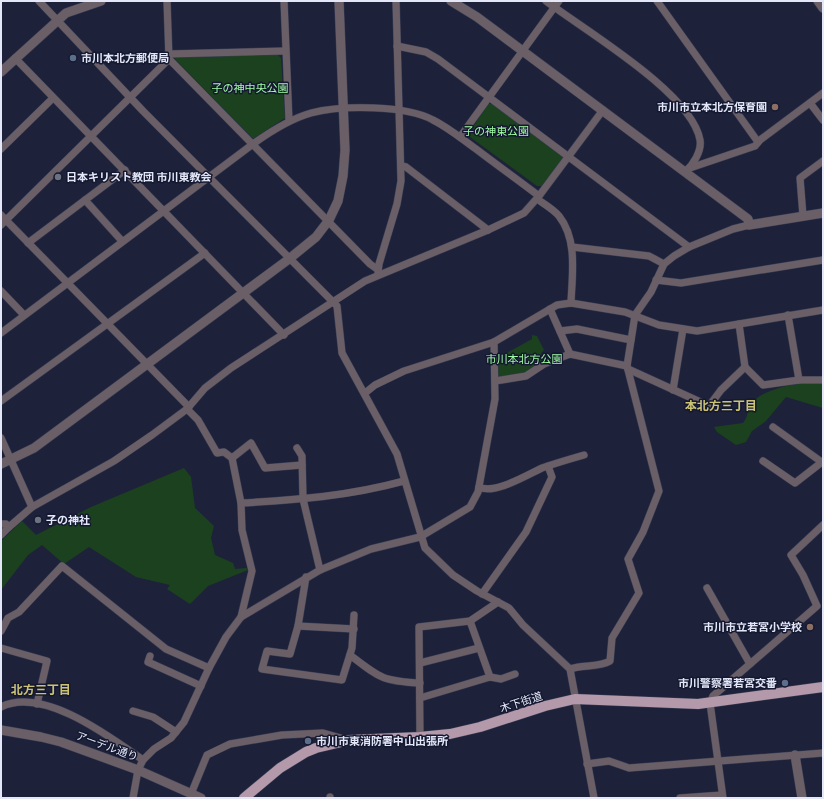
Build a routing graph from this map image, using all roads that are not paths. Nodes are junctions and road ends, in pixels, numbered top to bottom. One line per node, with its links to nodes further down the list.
1 (39, 1): 13 (street)
2 (101, 1): 13 (street)
3 (167, 1): 17 (street)
4 (284, 1): 16 (street)
5 (339, 1): 25 (street)
6 (396, 1): 14 (street)
7 (451, 1): 15 (street)
8 (546, 1): 11 (street)
9 (657, 1): 32 (street)
10 (818, 1): 12 (street)
11 (556, 4): 15 (street); 39 (street)
12 (823, 8)
13 (56, 21): 18 (street); 23 (street)
14 (397, 46): 21 (street); 26 (street)
15 (523, 50): 21 (street); 27 (street)
16 (285, 51): 17 (street); 29 (street)
17 (169, 56): 23 (street); 33 (street)
18 (15, 58): 19 (street); 22 (street)
19 (1, 72)
20 (823, 94): 24 (street)
21 (489, 97): 31 (street); 35 (street)
22 (53, 98): 30 (street); 34 (street)
23 (130, 98): 30 (street); 40 (street)
24 (810, 103): 28 (street); 32 (street)
25 (343, 109): 26 (street); 29 (street); 47 (street)
26 (399, 109): 31 (street); 37 (street)
27 (603, 110): 35 (street); 39 (street)
28 (823, 120)
29 (289, 121): 33 (street)
30 (92, 137): 38 (street); 46 (street)
31 (460, 137): 41 (street)
32 (758, 142): 39 (street)
33 (253, 144): 40 (street); 47 (street)
34 (1, 149)
35 (569, 156): 41 (street); 53 (street)
36 (823, 161): 44 (street)
37 (402, 166): 49 (street); 58 (street)
38 (125, 170): 42 (street); 43 (street)
39 (688, 170): 48 (street)
40 (209, 178): 43 (street); 55 (street)
41 (538, 197): 49 (street); 52 (street)
42 (85, 200): 50 (street); 51 (street)
43 (163, 211): 50 (street); 54 (street)
44 (803, 216): 45 (street); 48 (street)
45 (823, 216)
46 (3, 220): 51 (street)
47 (329, 220): 55 (street); 58 (street)
48 (749, 225): 53 (street)
49 (488, 230): 58 (street)
50 (122, 241): 60 (street)
51 (28, 243): 60 (street)
52 (572, 247): 57 (street); 64 (street)
53 (689, 247): 57 (street)
54 (204, 253): 62 (street); 70 (street)
55 (289, 260): 62 (street); 63 (street)
56 (823, 260): 59 (street)
57 (664, 264): 59 (street)
58 (378, 272): 63 (street)
59 (656, 280): 68 (street)
60 (67, 282): 67 (street); 70 (street)
61 (1, 291): 67 (street)
62 (244, 293): 75 (street); 79 (street)
63 (332, 302): 75 (street); 86 (street)
64 (571, 303): 65 (street); 68 (street)
65 (550, 309): 73 (street); 77 (street)
66 (823, 310): 69 (street)
67 (24, 315): 74 (street)
68 (635, 315): 72 (street); 76 (street)
69 (788, 315): 71 (street); 82 (street)
70 (108, 323): 79 (street); 87 (street)
71 (739, 324): 72 (street); 80 (street)
72 (683, 329): 85 (street)
73 (560, 332): 76 (street); 78 (street)
74 (1, 333)
75 (284, 335): 88 (street)
76 (631, 340): 81 (street)
77 (494, 342): 84 (street); 86 (street)
78 (570, 354): 81 (street); 84 (street)
79 (148, 364): 88 (street); 94 (street)
80 (745, 367): 82 (street); 85 (street)
81 (628, 368): 85 (street); 128 (street)
82 (799, 380): 83 (street)
83 (823, 380)
84 (495, 381): 101 (street)
85 (673, 390)
86 (365, 393): 100 (street)
87 (1, 401)
88 (188, 408): 93 (street); 104 (street)
89 (773, 427): 96 (street)
90 (1, 438): 94 (street)
91 (296, 448): 98 (street)
92 (584, 455): 99 (street)
93 (232, 458): 98 (street); 103 (street)
94 (10, 460): 97 (street); 104 (street)
95 (763, 461): 96 (street)
96 (822, 463)
97 (1, 464)
98 (302, 465): 102 (street)
99 (548, 466): 101 (street); 113 (street)
100 (404, 481): 102 (street); 109 (street)
101 (479, 487): 109 (street)
102 (303, 499): 103 (street); 110 (street)
103 (241, 504): 116 (street)
104 (32, 507): 107 (street)
105 (1, 524): 107 (street)
106 (823, 526): 126 (street)
107 (9, 527): 108 (street)
108 (1, 535)
109 (420, 537): 110 (street); 113 (street)
110 (320, 570): 111 (street)
111 (306, 577): 116 (street); 118 (street)
112 (707, 588): 126 (street)
113 (482, 594): 114 (street)
114 (498, 602): 117 (street); 128 (street)
115 (354, 615): 119 (street)
116 (241, 617): 127 (street)
117 (470, 621): 122 (street); 125 (street)
118 (298, 626): 119 (street); 123 (street)
119 (354, 629): 123 (street)
120 (1, 631): 127 (street)
121 (1, 648): 137 (street)
122 (479, 648): 125 (street); 130 (street)
123 (350, 655): 131 (street)
124 (150, 656): 132 (street)
125 (420, 663): 131 (street)
126 (750, 664): 136 (street)
127 (209, 668): 132 (street)
128 (570, 670): 135 (street)
129 (515, 674): 130 (street)
130 (490, 677): 134 (street)
131 (420, 683): 134 (street)
132 (201, 686): 141 (street)
133 (823, 687): 136 (main road, 木下街道)
134 (420, 698): 142 (street)
135 (575, 699): 136 (main road, 木下街道); 142 (main road, 木下街道); 148 (street)
136 (710, 703): 147 (street)
137 (37, 704): 138 (street); 146 (street)
138 (1, 707)
139 (133, 711): 141 (street)
140 (1, 730): 149 (street, アーデル通り)
141 (176, 732): 146 (street)
142 (420, 738): 143 (main road, 木下街道)
143 (350, 740): 150 (street); 154 (main road, 木下街道)
144 (823, 753): 145 (street)
145 (795, 755): 147 (street); 157 (street)
146 (143, 760): 149 (street)
147 (717, 761): 148 (street); 151 (street)
148 (587, 764): 155 (street)
149 (138, 770): 150 (street, アーデル通り); 152 (street)
150 (191, 794): 153 (street, アーデル通り)
151 (722, 796): 156 (street)
152 (133, 798)
153 (201, 798)
154 (244, 798)
155 (594, 798)
156 (680, 798)
157 (802, 798)

